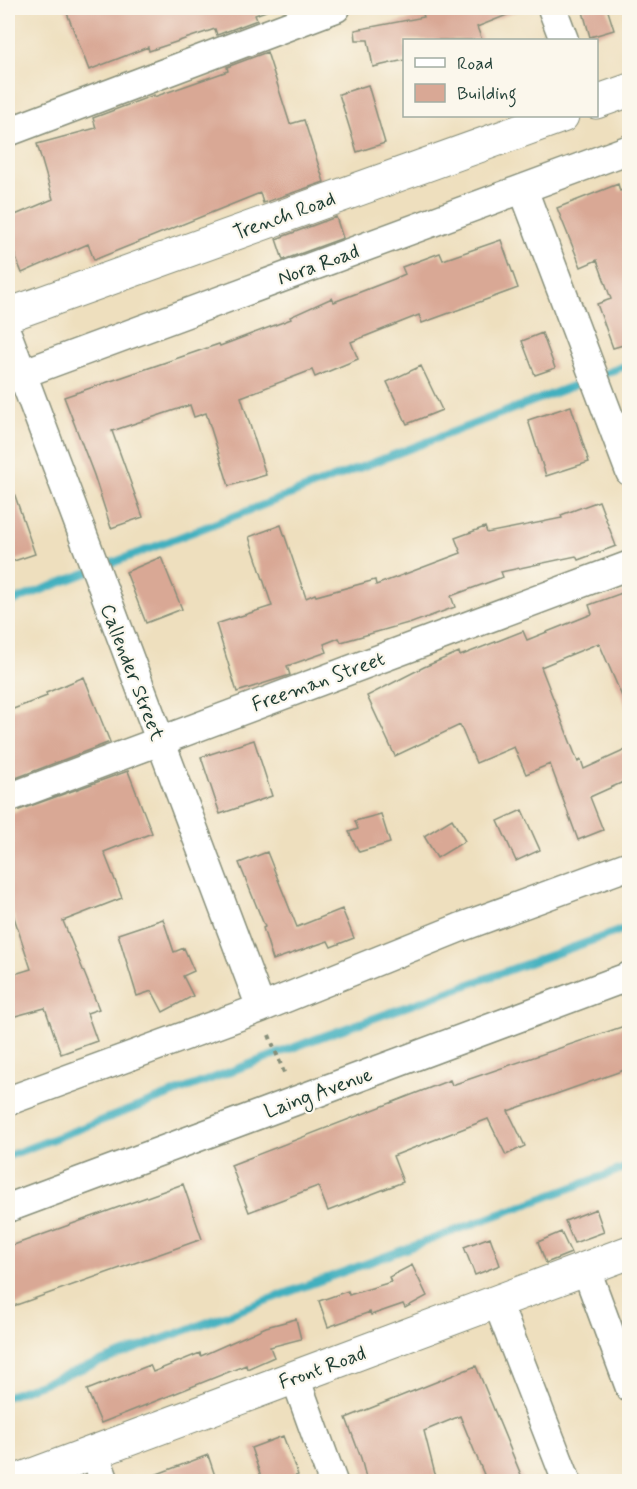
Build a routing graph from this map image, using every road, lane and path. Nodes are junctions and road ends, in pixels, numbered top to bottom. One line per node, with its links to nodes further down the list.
1 (336, 8): 7 (street)
2 (552, 8): 3 (street)
3 (564, 39)
4 (630, 90): 5 (street)
5 (598, 102)
6 (558, 117): 10 (street, Trench Road)
7 (8, 132)
8 (630, 149): 9 (street, Nora Road)
9 (523, 189): 12 (street, Nora Road); 13 (street)
10 (8, 315)
11 (8, 336): 12 (street, Callender Street)
12 (15, 376): 15 (street, Callender Street)
13 (630, 471)
14 (630, 565): 15 (street, Freeman Street)
15 (159, 741): 16 (street, Freeman Street); 19 (street, Callender Street)
16 (8, 798)
17 (630, 866): 19 (street)
18 (630, 976): 23 (street, Laing Avenue)
19 (261, 1008): 22 (street)
20 (269, 1035): 21 (path)
21 (285, 1076)
22 (8, 1101)
23 (8, 1208)
24 (630, 1252): 25 (street, Front Road)
25 (586, 1269): 26 (street, Front Road); 28 (street)
26 (497, 1302): 27 (street, Front Road); 33 (street)
27 (295, 1377): 29 (street, Front Road); 32 (street)
28 (630, 1388)
29 (94, 1452): 30 (street, Front Road); 31 (street)
30 (14, 1482)
31 (105, 1482)
32 (333, 1482)
33 (567, 1482)

